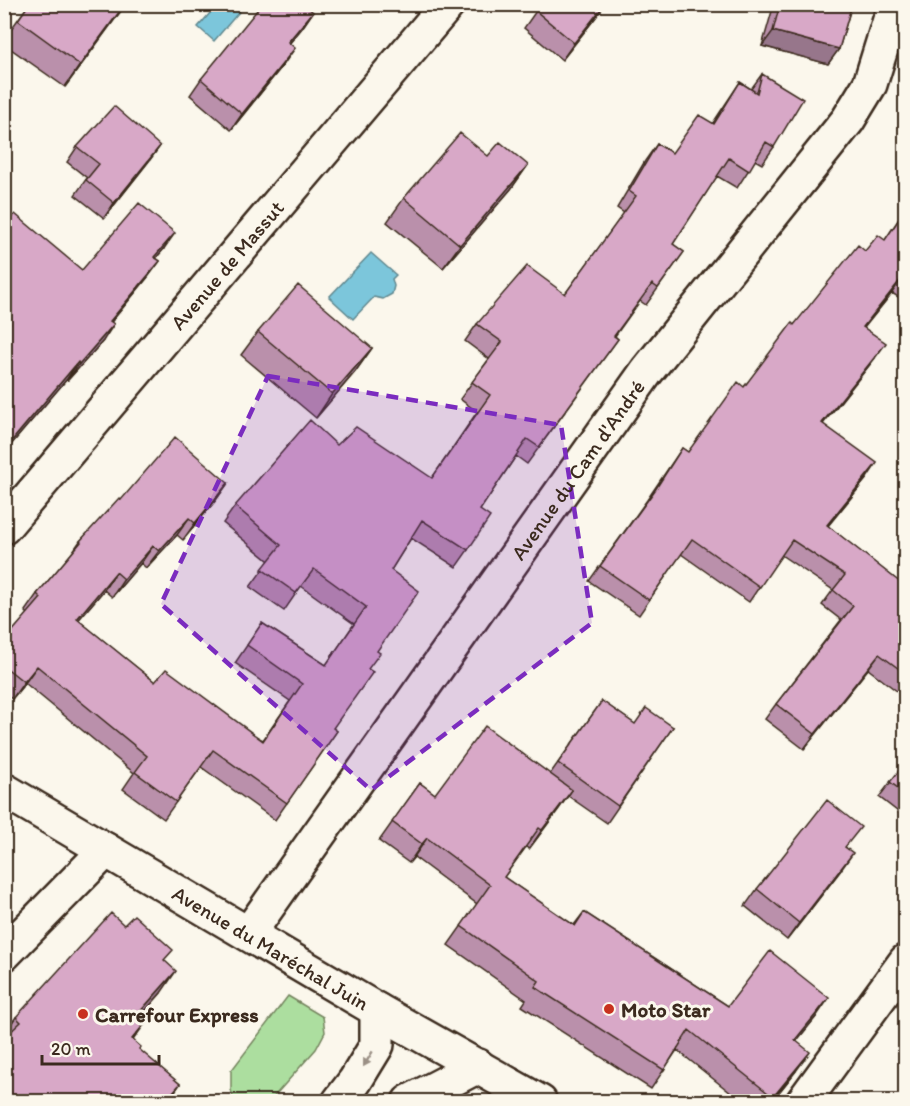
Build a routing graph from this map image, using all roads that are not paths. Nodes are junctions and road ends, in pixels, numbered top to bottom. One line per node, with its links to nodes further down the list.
1 (448, 4): 3 (street, Avenue de Massut)
2 (895, 4): 6 (street, Avenue du Cam d'André)
3 (4, 527)
4 (4, 790): 5 (street, Avenue du Maréchal Juin)
5 (106, 850): 6 (street, Avenue du Maréchal Juin); 7 (street)
6 (249, 933): 9 (street, Avenue du Maréchal Juin)
7 (4, 954)
8 (906, 961): 14 (street)
9 (376, 1010): 10 (street, Avenue du Maréchal Juin); 11 (street, one-way to 11)
10 (477, 1066): 12 (street); 13 (street, Avenue du Maréchal Juin)
11 (339, 1101)
12 (410, 1101)
13 (540, 1101)
14 (803, 1101)

